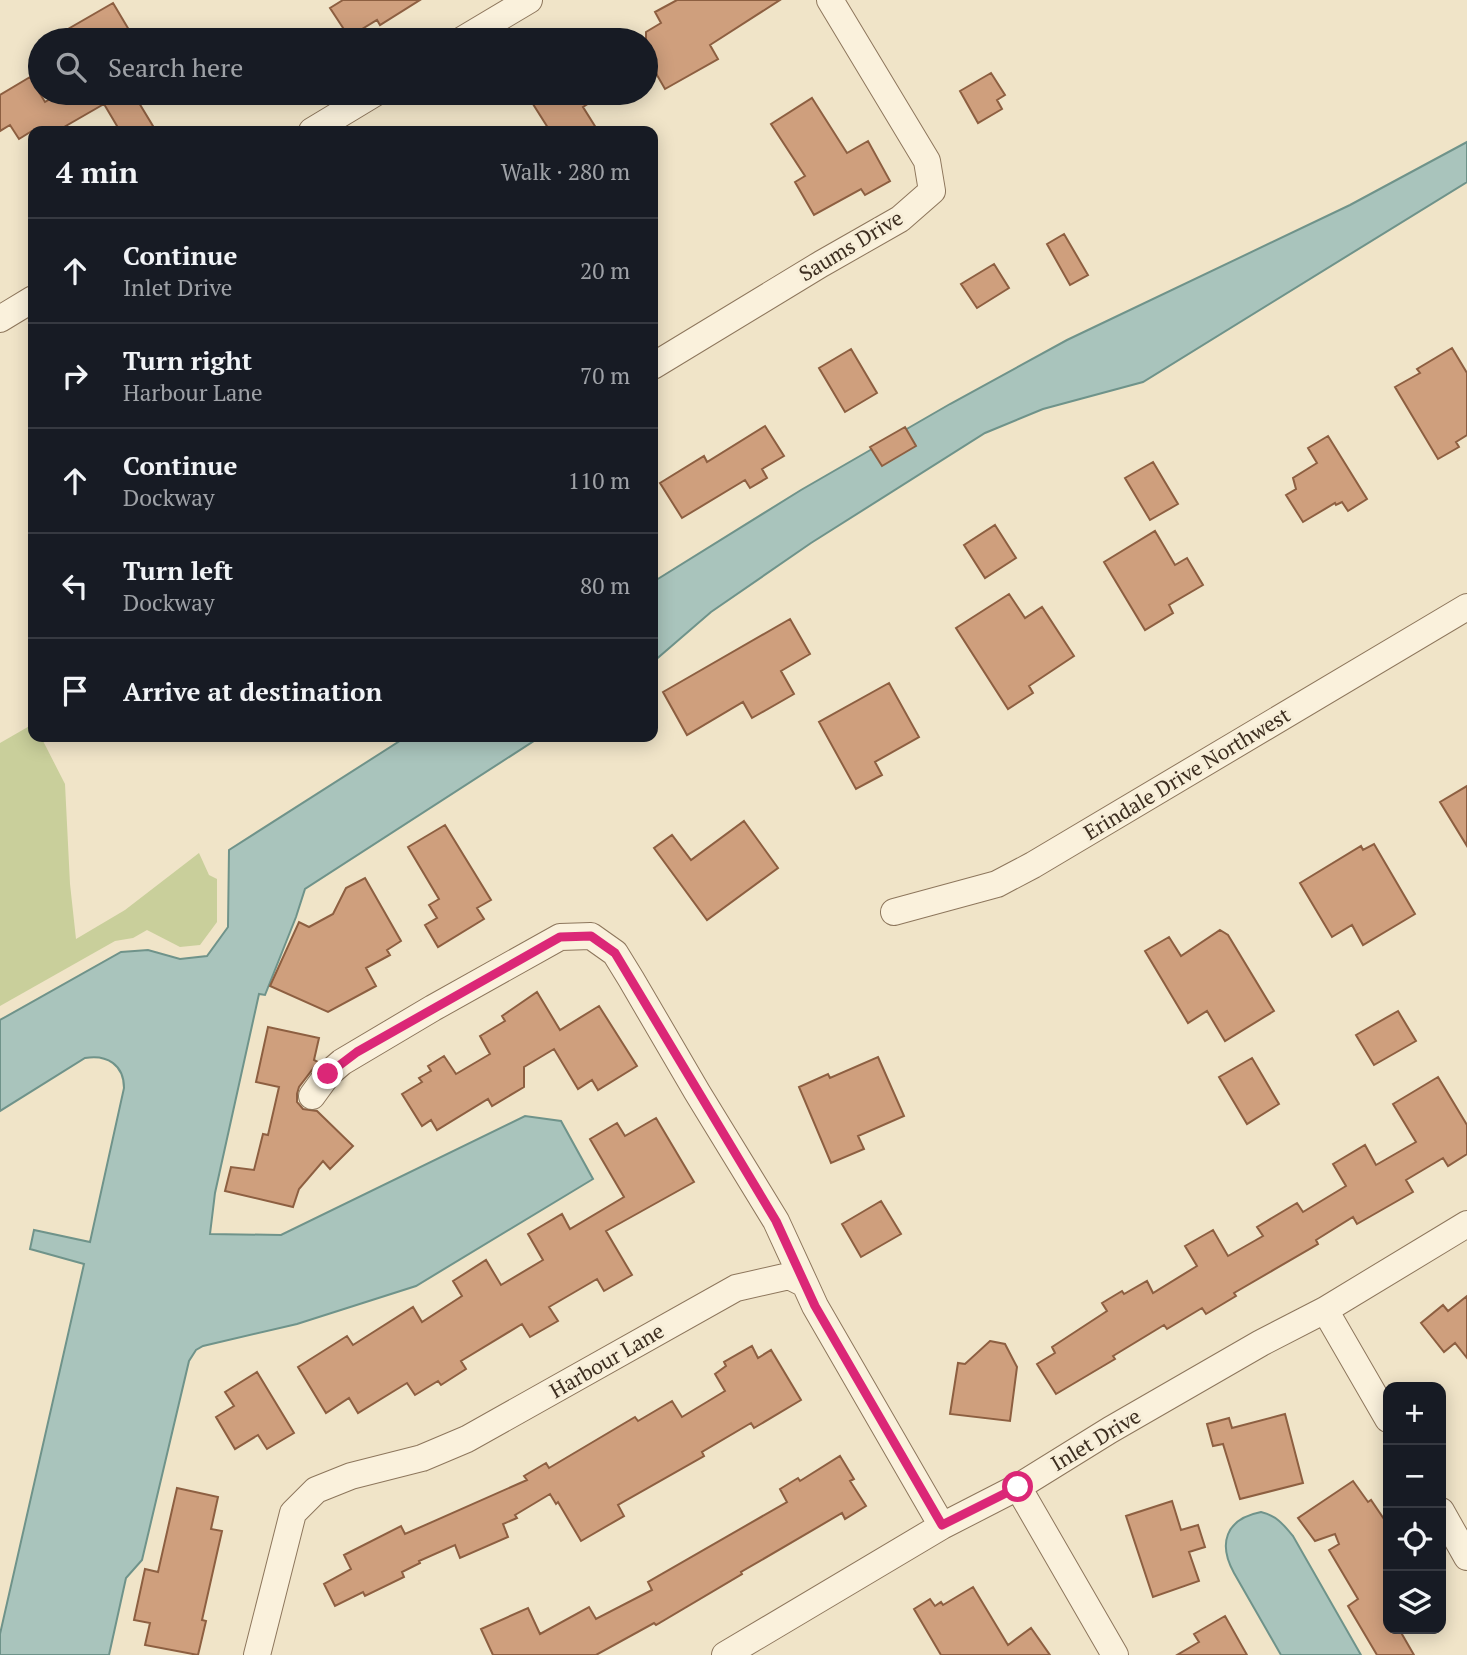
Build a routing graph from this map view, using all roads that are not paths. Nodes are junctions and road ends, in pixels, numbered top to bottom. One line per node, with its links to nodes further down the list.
1 (528, 0): 3 (street)
2 (830, 0): 8 (street, Saums Drive)
3 (482, 28)
4 (356, 105): 5 (street)
5 (320, 126)
6 (28, 302): 7 (street)
7 (0, 319)
8 (658, 363)
9 (1467, 607): 10 (street, Erindale Drive Northwest)
10 (894, 912)
11 (312, 1096): 13 (street)
12 (1467, 1224): 14 (street, Inlet Drive)
13 (805, 1284): 18 (street); 20 (street, Harbour Lane)
14 (1325, 1310): 15 (street); 16 (street, Inlet Drive)
15 (1383, 1410)
16 (1018, 1487): 18 (street, Inlet Drive); 22 (street)
17 (1446, 1520): 19 (street)
18 (942, 1525): 21 (street, Inlet Drive)
19 (1467, 1557)
20 (257, 1655)
21 (725, 1655)
22 (1115, 1655)

